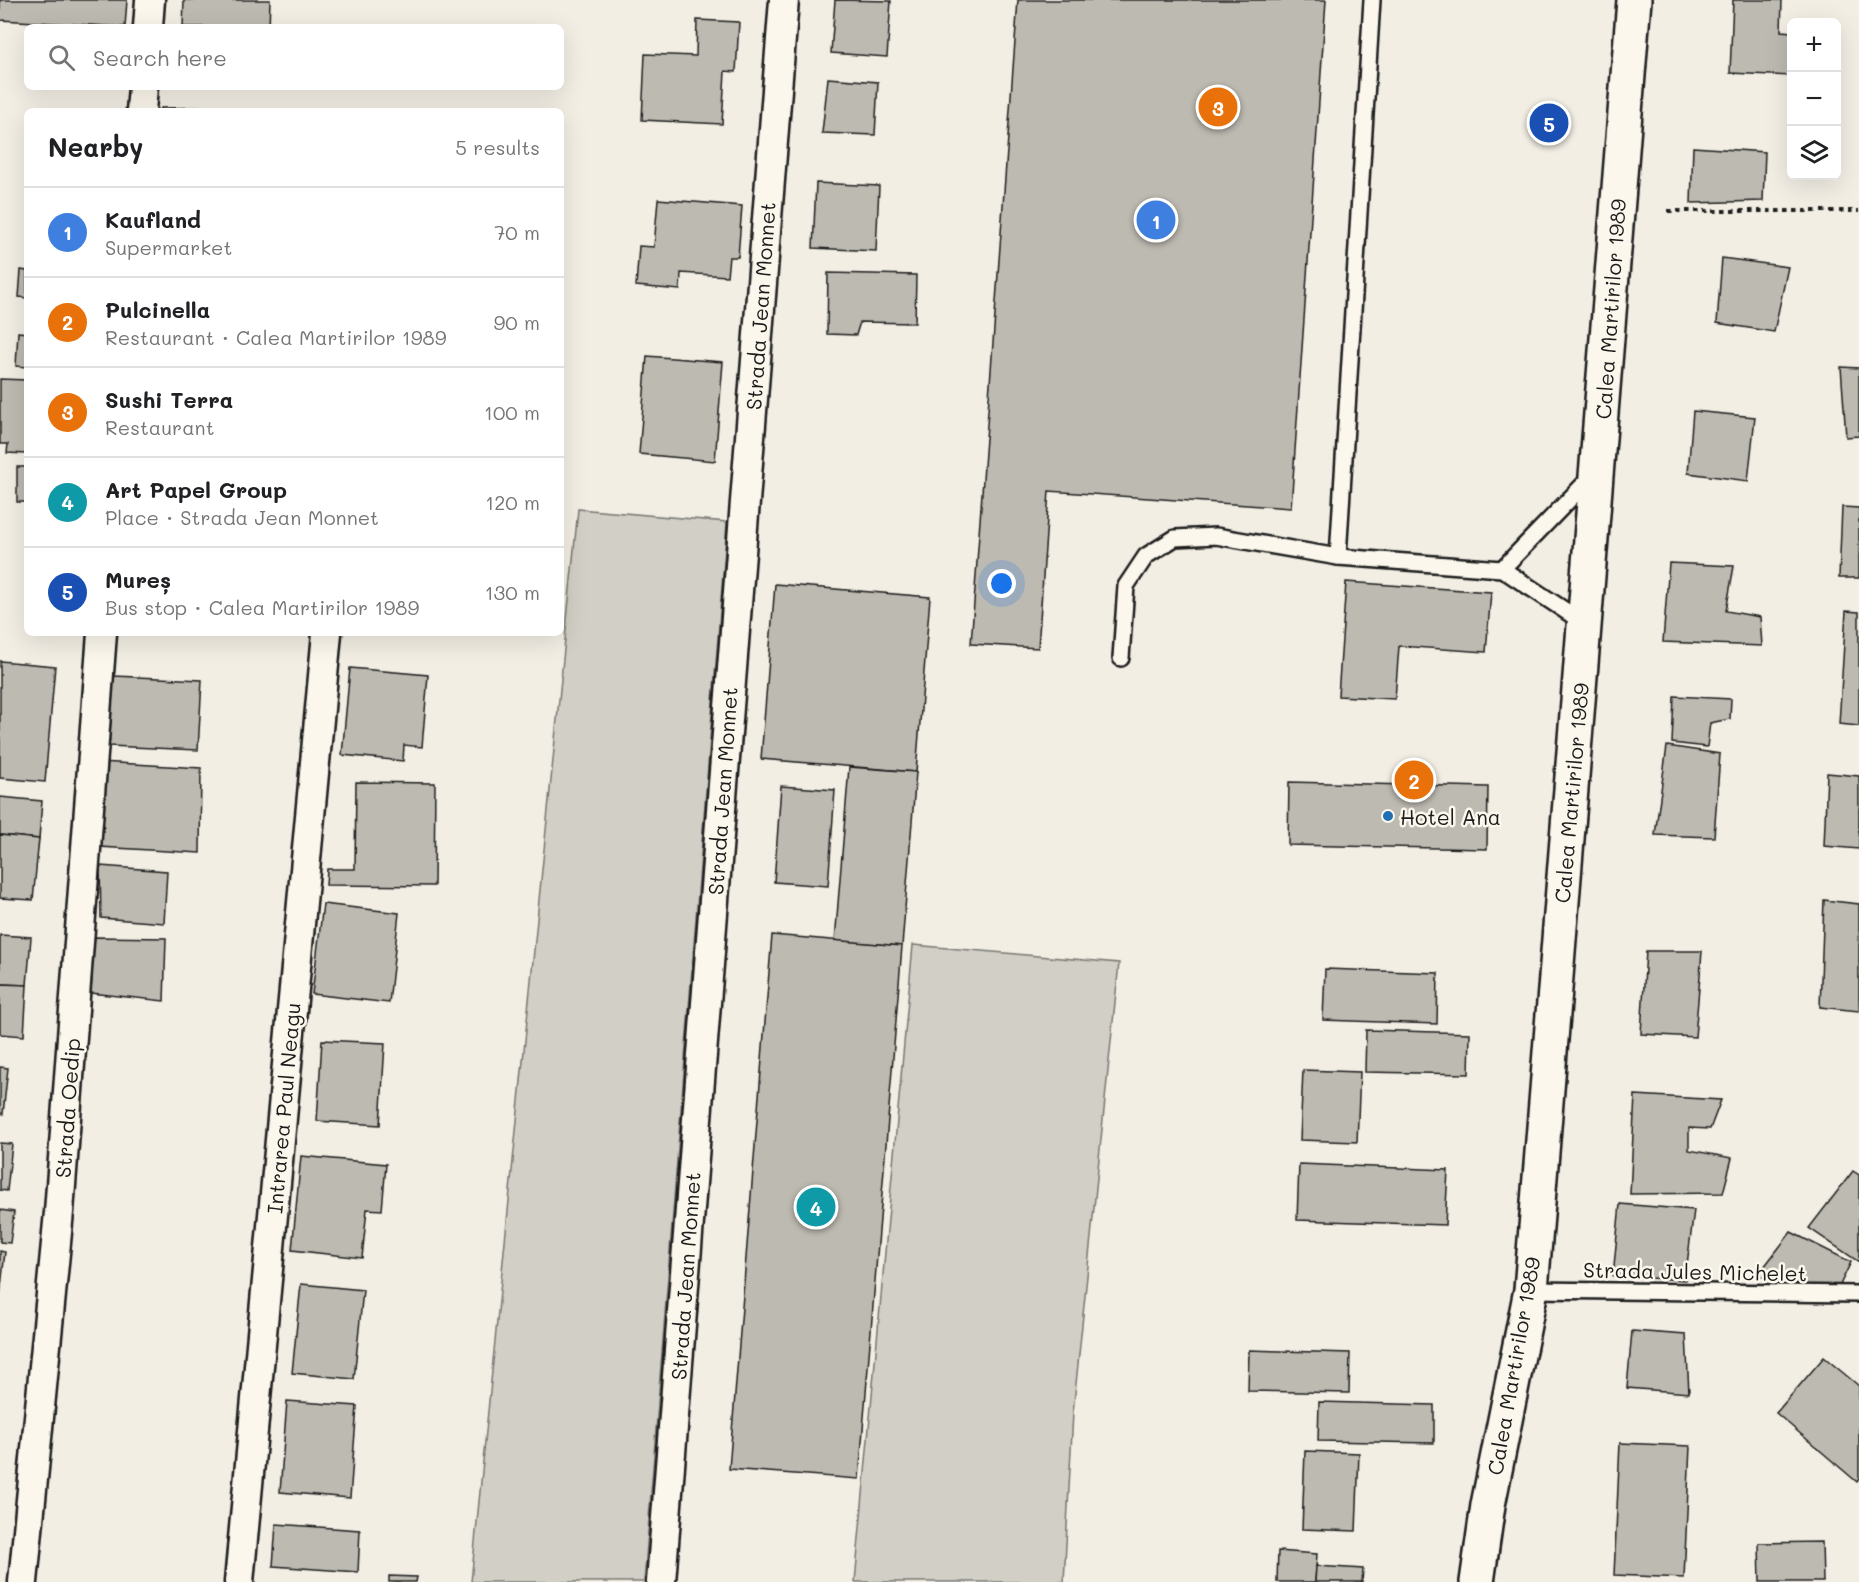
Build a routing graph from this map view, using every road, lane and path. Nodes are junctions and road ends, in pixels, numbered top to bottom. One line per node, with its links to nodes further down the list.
1 (150, 0): 5 (street)
2 (784, 0): 21 (street, Strada Jean Monnet)
3 (1372, 0): 11 (lane)
4 (1634, 0): 10 (main road, Calea Martirilor 1989)
5 (148, 24)
6 (143, 90): 7 (street)
7 (141, 108)
8 (1668, 211): 9 (path)
9 (1859, 211)
10 (1598, 470): 12 (lane); 13 (main road, Calea Martirilor 1989)
11 (1338, 557): 12 (lane); 16 (lane)
12 (1502, 569): 13 (lane)
13 (1585, 624): 17 (main road, Calea Martirilor 1989)
14 (102, 636): 19 (street, Strada Oedip)
15 (327, 636): 20 (street, Intrarea Paul Neagu)
16 (1121, 658)
17 (1532, 1290): 18 (lane, Strada Jules Michelet); 22 (main road, Calea Martirilor 1989)
18 (1859, 1294)
19 (24, 1582)
20 (239, 1582)
21 (661, 1582)
22 (1477, 1582)

